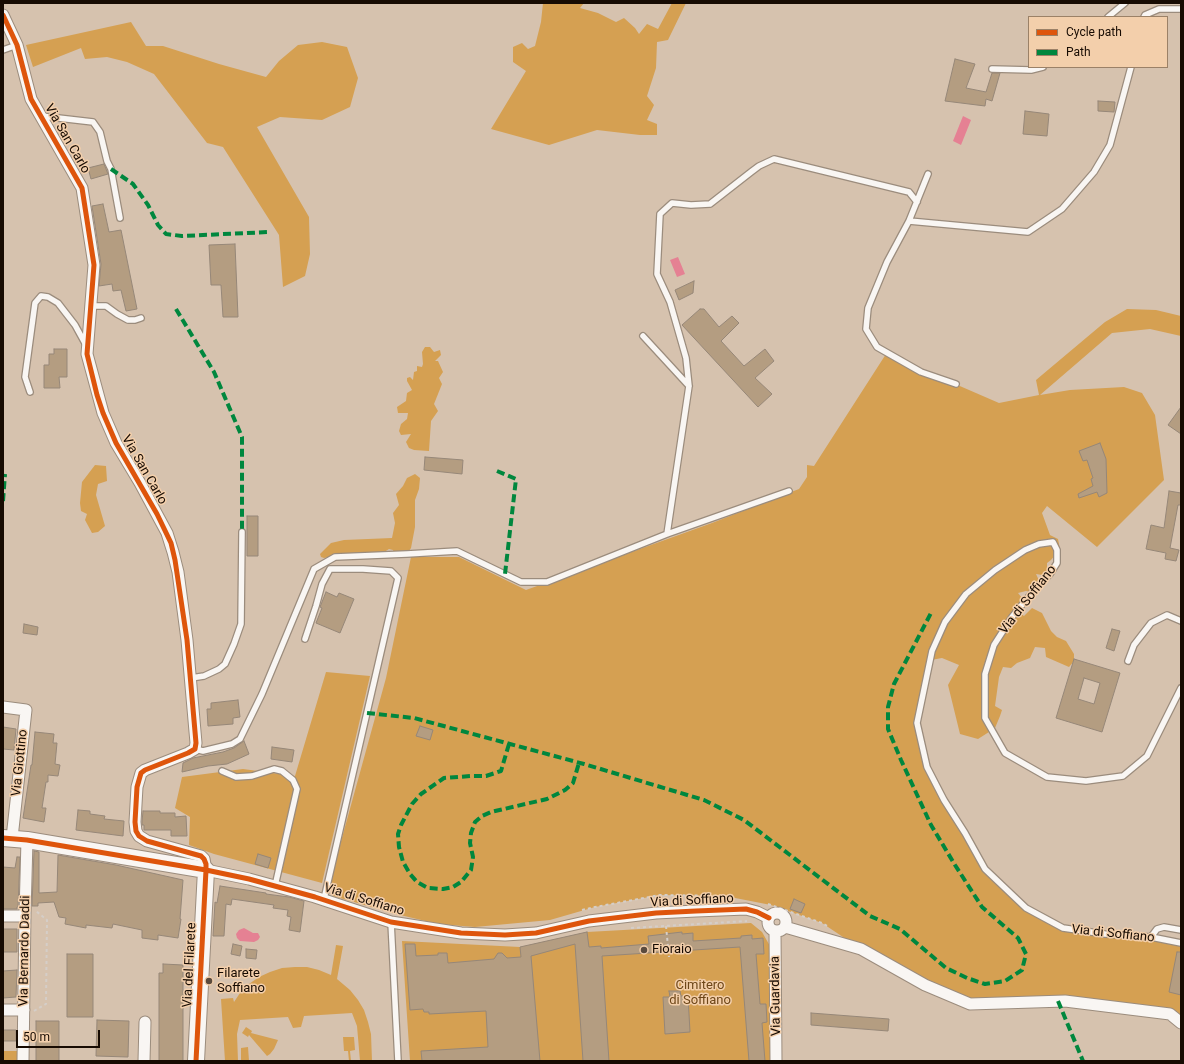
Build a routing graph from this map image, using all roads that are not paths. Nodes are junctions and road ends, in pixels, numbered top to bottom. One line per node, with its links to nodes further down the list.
1 (1125, 3): 4 (lane)
2 (1181, 9): 5 (lane)
3 (3, 15): 6 (street, Via San Carlo)
4 (1109, 16)
5 (1144, 16)
6 (17, 45): 7 (lane); 11 (street, Via San Carlo)
7 (3, 50)
8 (1039, 68): 10 (lane)
9 (1131, 68): 15 (lane)
10 (992, 69)
11 (41, 116): 14 (lane); 16 (street, Via San Carlo)
12 (928, 174): 13 (lane)
13 (917, 202): 15 (lane); 21 (lane)
14 (120, 218)
15 (908, 221): 20 (lane)
16 (91, 306): 17 (lane); 19 (street, Via San Carlo)
17 (141, 318)
18 (643, 336): 21 (lane)
19 (88, 348): 22 (lane); 29 (street, Via San Carlo)
20 (956, 384)
21 (689, 386): 25 (lane)
22 (30, 392)
23 (789, 491): 25 (lane)
24 (242, 532): 29 (lane)
25 (667, 534): 32 (lane)
26 (1181, 620): 28 (lane)
27 (305, 639): 37 (lane)
28 (1128, 661)
29 (190, 678): 32 (street, Via San Carlo)
30 (1181, 688): 44 (lane, Via di Soffiano)
31 (3, 707): 34 (street, Via Giottino)
32 (195, 749): 35 (street)
33 (222, 771): 36 (lane)
34 (14, 839): 35 (street, Via di Soffiano); 38 (street, Via Bernardo Daddi)
35 (206, 870): 36 (street, Via di Soffiano); 52 (street, Via del Filarete)
36 (275, 886): 37 (street, Via di Soffiano)
37 (324, 899): 41 (street, Via di Soffiano)
38 (28, 912): 39 (street); 47 (street, Via Bernardo Daddi)
39 (3, 916)
40 (769, 918): 41 (street, Via di Soffiano); 42 (street); 42 (street, Via di Soffiano)
41 (391, 922): 53 (lane)
42 (780, 929): 49 (street); 54 (street, Via Guardavia)
43 (1181, 930): 44 (lane)
44 (1151, 937): 45 (lane, Via di Soffiano)
45 (1181, 943)
46 (3, 1010): 47 (street)
47 (27, 1012): 50 (street, Via Bernardo Daddi)
48 (145, 1022): 51 (street)
49 (1181, 1023)
50 (23, 1061)
51 (144, 1061)
52 (196, 1061)
53 (398, 1061)
54 (776, 1061)

